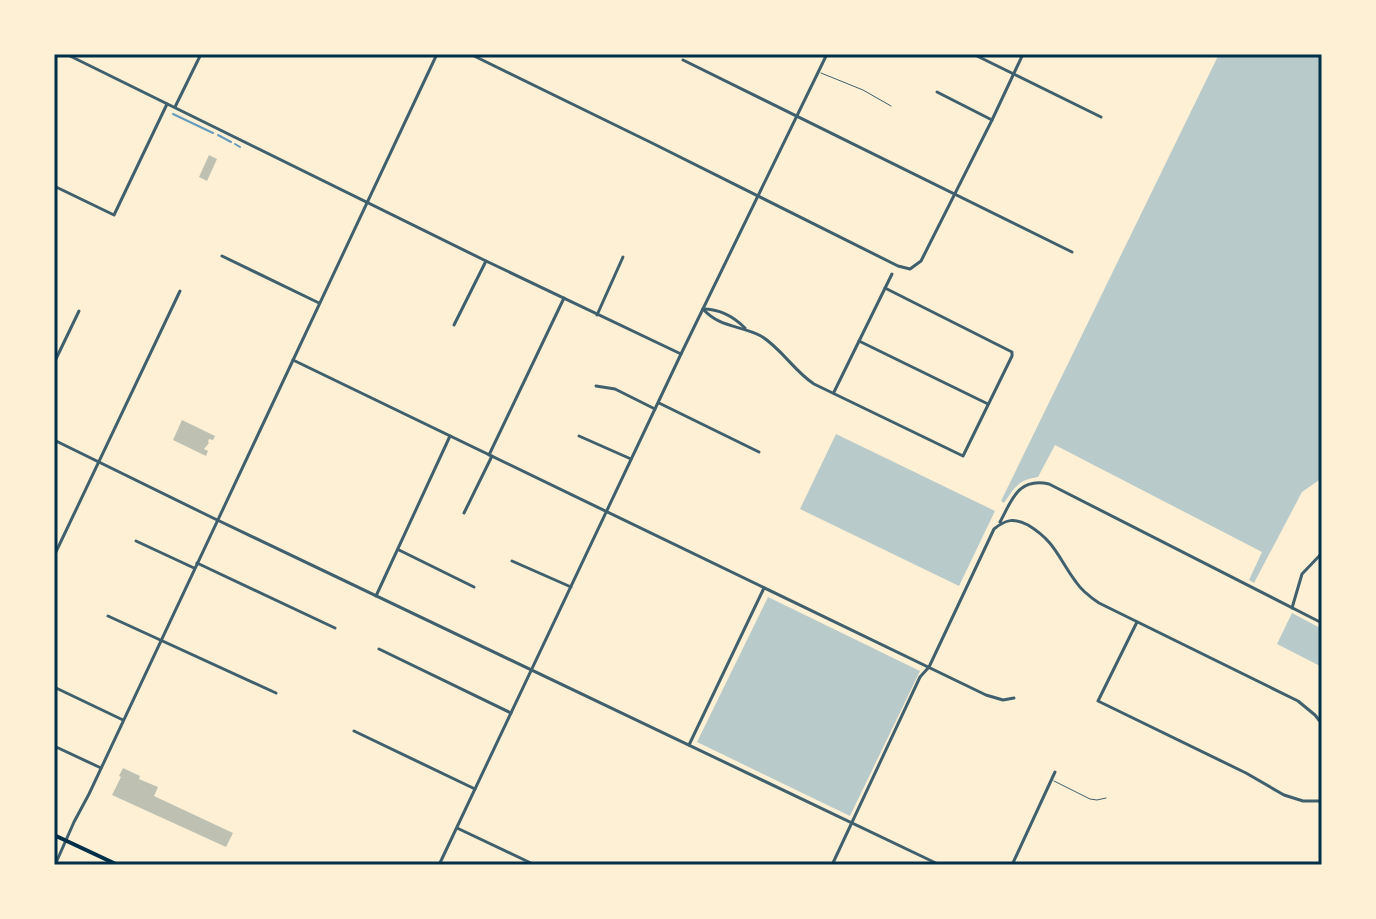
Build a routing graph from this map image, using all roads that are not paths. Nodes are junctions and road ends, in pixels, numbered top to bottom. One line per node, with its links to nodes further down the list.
1 (66, 54): 12 (street)
2 (201, 54): 14 (street)
3 (437, 54): 21 (street)
4 (470, 54): 20 (street)
5 (827, 54): 9 (street)
6 (973, 54): 10 (street)
7 (1023, 54): 10 (street)
8 (683, 60): 15 (street)
9 (819, 72): 13 (lane); 15 (street)
10 (1013, 74): 16 (street); 17 (street)
11 (937, 92): 17 (street)
12 (167, 104): 14 (street); 18 (street)
13 (891, 106)
14 (175, 107): 21 (street)
15 (797, 116): 19 (street); 20 (street)
16 (1101, 117)
17 (992, 120): 19 (street)
18 (54, 186)
19 (955, 194): 20 (street); 22 (street)
20 (758, 197): 31 (street)
21 (368, 202): 25 (street); 30 (street)
22 (1072, 252)
23 (222, 256): 30 (street)
24 (623, 257): 33 (street)
25 (486, 261): 29 (street); 34 (street)
26 (892, 274): 27 (street)
27 (885, 288): 36 (street); 43 (street)
28 (180, 291): 51 (street)
29 (564, 298): 33 (street); 49 (street)
30 (320, 304): 38 (street)
31 (703, 309): 35 (street); 35 (street); 37 (street)
32 (79, 311): 39 (street)
33 (597, 315): 37 (street)
34 (454, 325)
35 (747, 330): 41 (street)
36 (859, 341): 41 (street); 43 (street)
37 (681, 354): 42 (street)
38 (293, 360): 45 (street); 54 (street)
39 (54, 363)
40 (596, 386): 44 (street)
41 (833, 393): 43 (street)
42 (659, 403): 44 (street); 48 (street)
43 (988, 404)
44 (656, 410): 50 (street)
45 (450, 436): 49 (street); 57 (street)
46 (579, 436): 50 (street)
47 (55, 442): 51 (street)
48 (759, 452)
49 (490, 456): 52 (street); 53 (street)
50 (632, 460): 52 (street)
51 (99, 462): 54 (street); 59 (street)
52 (607, 512): 63 (street); 64 (street)
53 (464, 513)
54 (218, 520): 61 (street); 65 (street)
55 (998, 526): 66 (street); 68 (street); 73 (street)
56 (136, 541): 61 (street)
57 (399, 550): 62 (street); 65 (street)
58 (1322, 553): 66 (street)
59 (54, 556)
60 (512, 561): 63 (street)
61 (196, 566): 70 (street); 71 (street)
62 (474, 587)
63 (571, 588): 74 (street)
64 (764, 588): 73 (street); 82 (street)
65 (376, 596): 74 (street)
66 (1292, 608): 69 (street)
67 (108, 616): 71 (street)
68 (1137, 622): 80 (street); 89 (street)
69 (1322, 623)
70 (335, 628)
71 (161, 640): 76 (street); 79 (street)
72 (379, 649): 78 (street)
73 (929, 667): 77 (street); 90 (street)
74 (531, 670): 78 (street); 82 (street)
75 (54, 687): 79 (street)
76 (276, 693)
77 (1014, 698)
78 (511, 713): 87 (street)
79 (123, 720): 84 (street)
80 (1322, 724)
81 (354, 731): 87 (street)
82 (689, 745): 90 (street)
83 (54, 746): 84 (street)
84 (101, 768): 93 (street)
85 (1055, 772): 86 (street)
86 (1052, 780): 88 (lane); 100 (street)
87 (475, 789): 91 (street)
88 (1106, 798)
89 (1322, 801)
90 (852, 823): 98 (street); 99 (street)
91 (457, 828): 96 (street); 97 (street)
92 (54, 835): 93 (main road)
93 (66, 840): 94 (street); 95 (main road)
94 (55, 865)
95 (118, 865)
96 (439, 865)
97 (535, 865)
98 (832, 865)
99 (940, 865)
100 (1012, 865)

